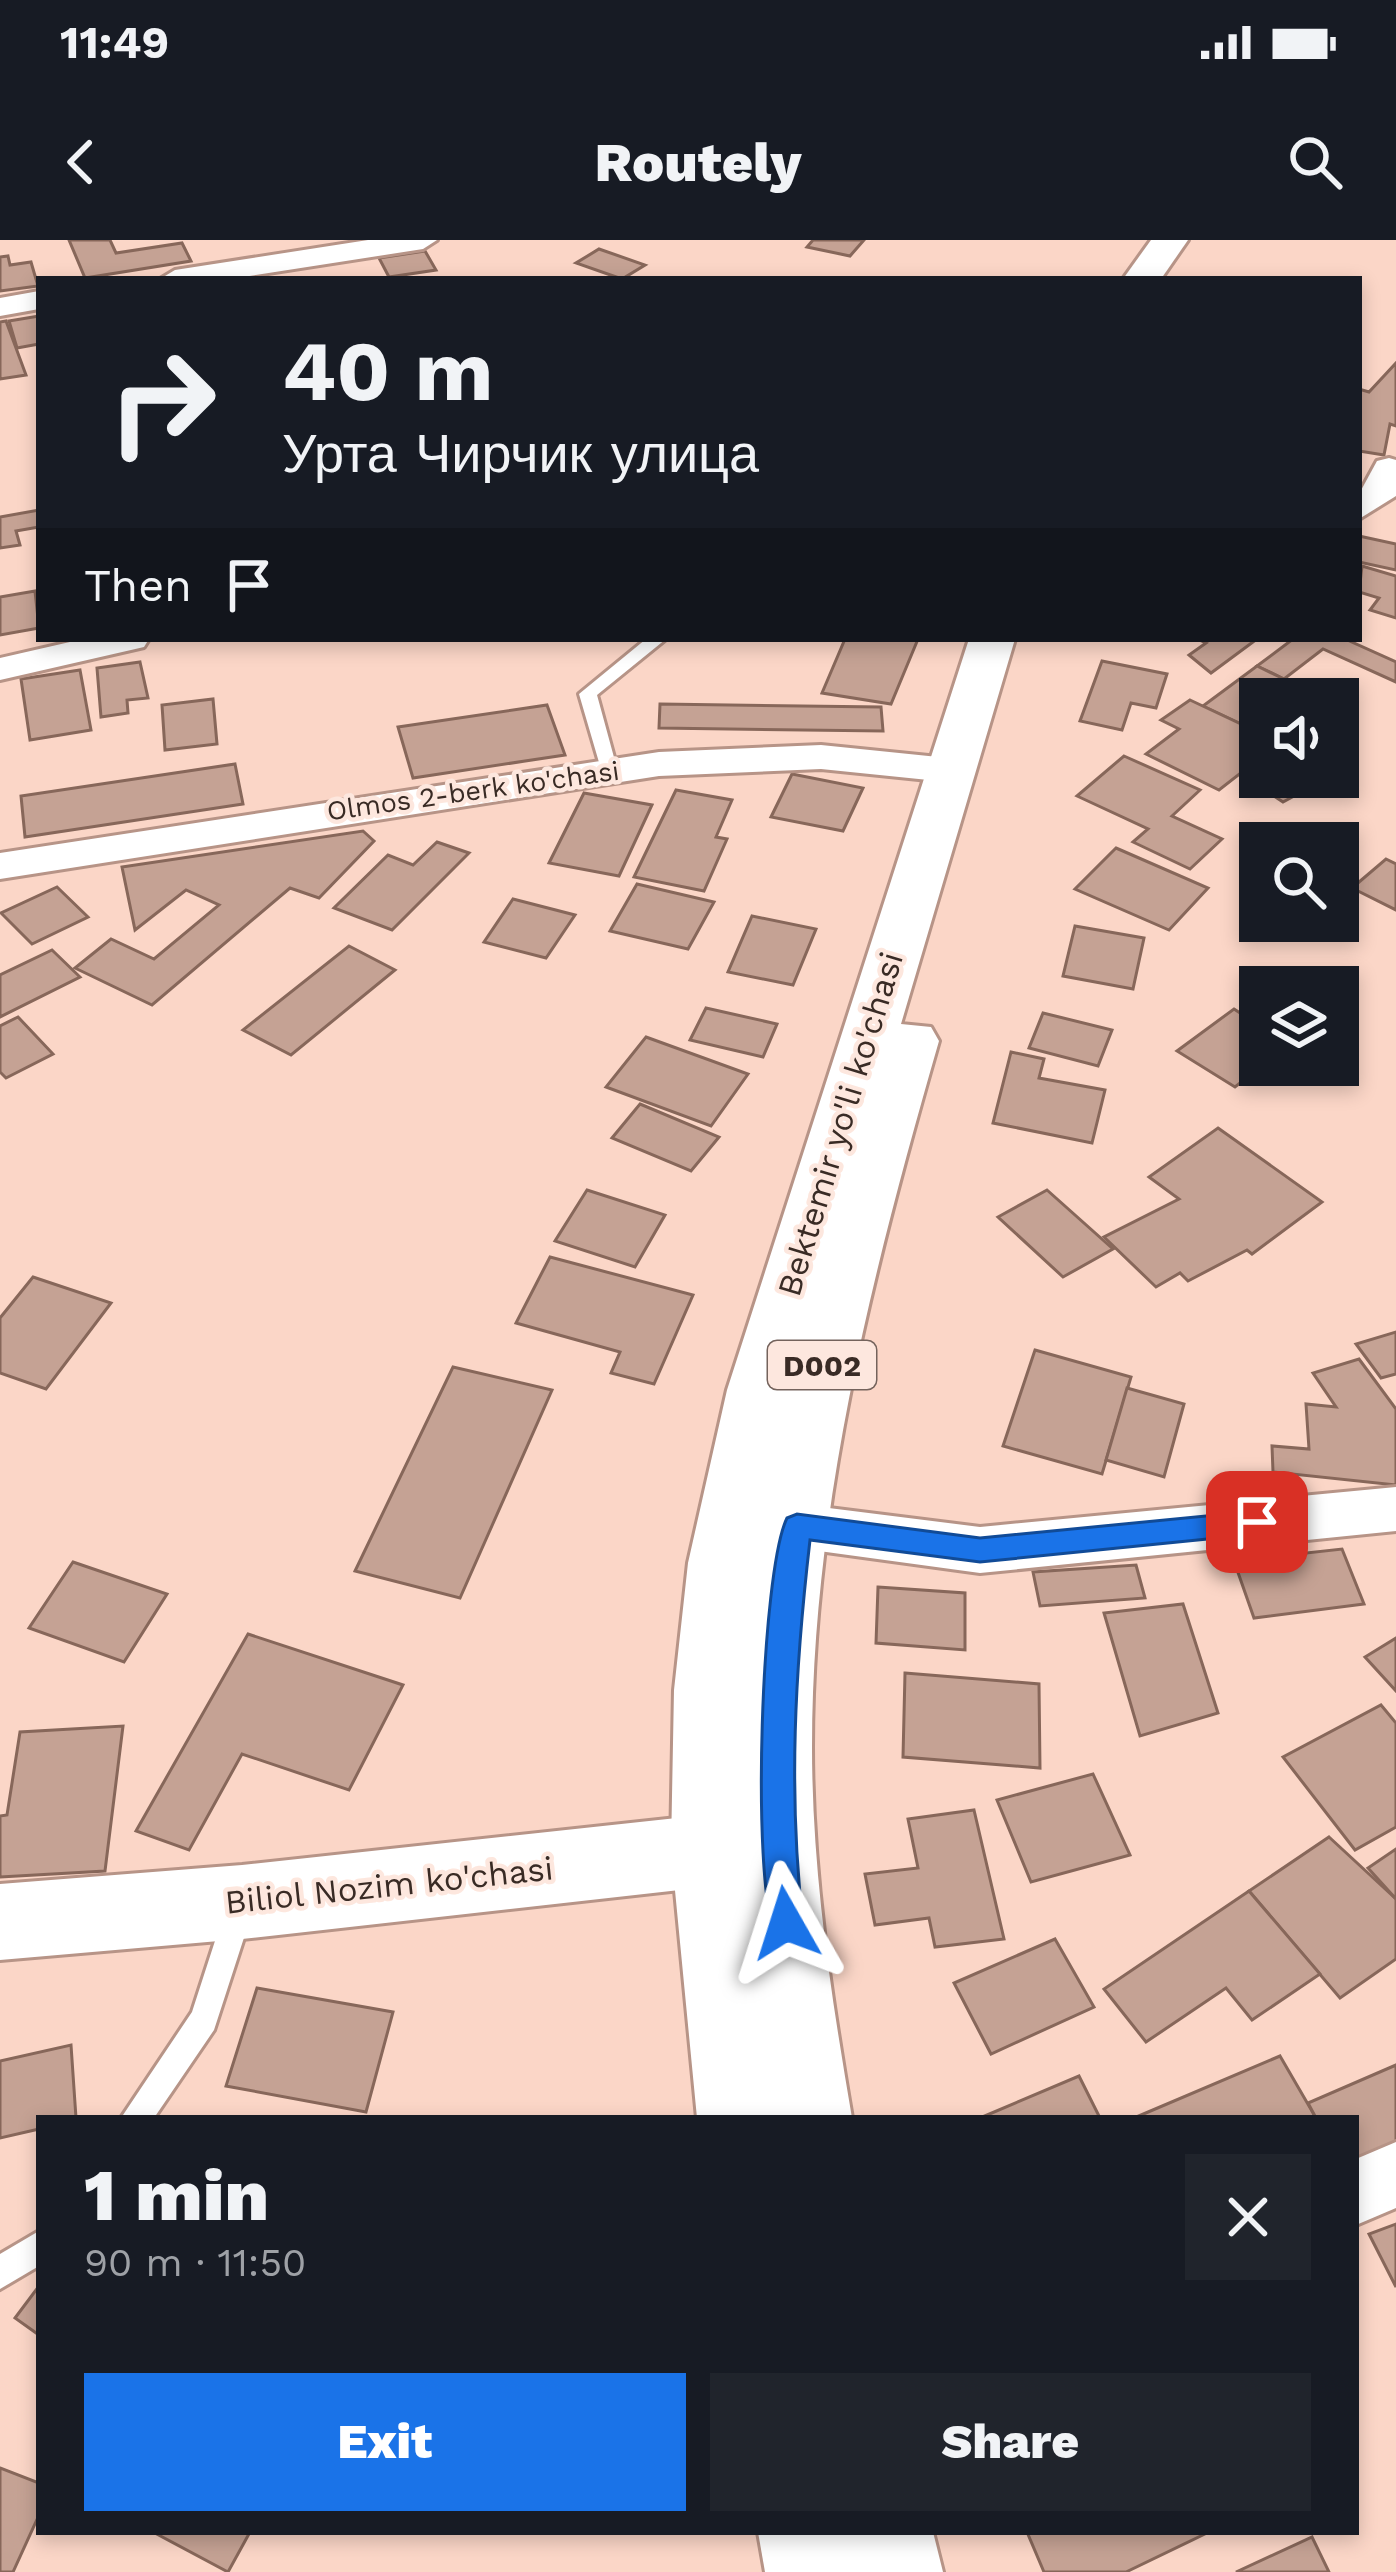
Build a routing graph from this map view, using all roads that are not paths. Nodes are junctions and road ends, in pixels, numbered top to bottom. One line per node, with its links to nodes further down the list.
1 (423, 240): 4 (street)
2 (1170, 240): 5 (main road)
3 (1207, 240): 6 (main road)
4 (194, 276)
5 (1144, 276)
6 (1181, 276)
7 (36, 301): 8 (street)
8 (0, 307)
9 (1389, 468): 10 (street)
10 (1362, 507)
11 (117, 642): 15 (street)
12 (653, 642): 17 (lane)
13 (991, 642): 16 (main road, Bektemir yo'li ko'chasi / D002)
14 (1036, 642): 20 (main road, Bektemir yo'li ko'chasi / D002)
15 (0, 669)
16 (948, 770): 17 (street, Olmos 2-berk ko'chasi); 21 (main road, Bektemir yo'li ko'chasi / D002)
17 (609, 772): 18 (street, Olmos 2-berk ko'chasi)
18 (0, 866)
19 (1396, 1509): 20 (street)
20 (797, 1526): 21 (main road, Bektemir yo'li ko'chasi / D002)
21 (744, 1846): 22 (main road, Biliol Nozim ko'chasi); 25 (main road, Bektemir yo'li ko'chasi / D002); 26 (main road, Bektemir yo'li ko'chasi / D002)
22 (242, 1902): 23 (main road, Biliol Nozim ko'chasi); 24 (lane)
23 (0, 1922)
24 (138, 2115)
25 (739, 2115)
26 (808, 2115)
27 (1396, 2175): 28 (street)
28 (1359, 2191)
29 (36, 2249): 30 (lane)
30 (0, 2273)
31 (806, 2535): 33 (main road)
32 (887, 2535): 34 (main road)
33 (813, 2572)
34 (895, 2572)

